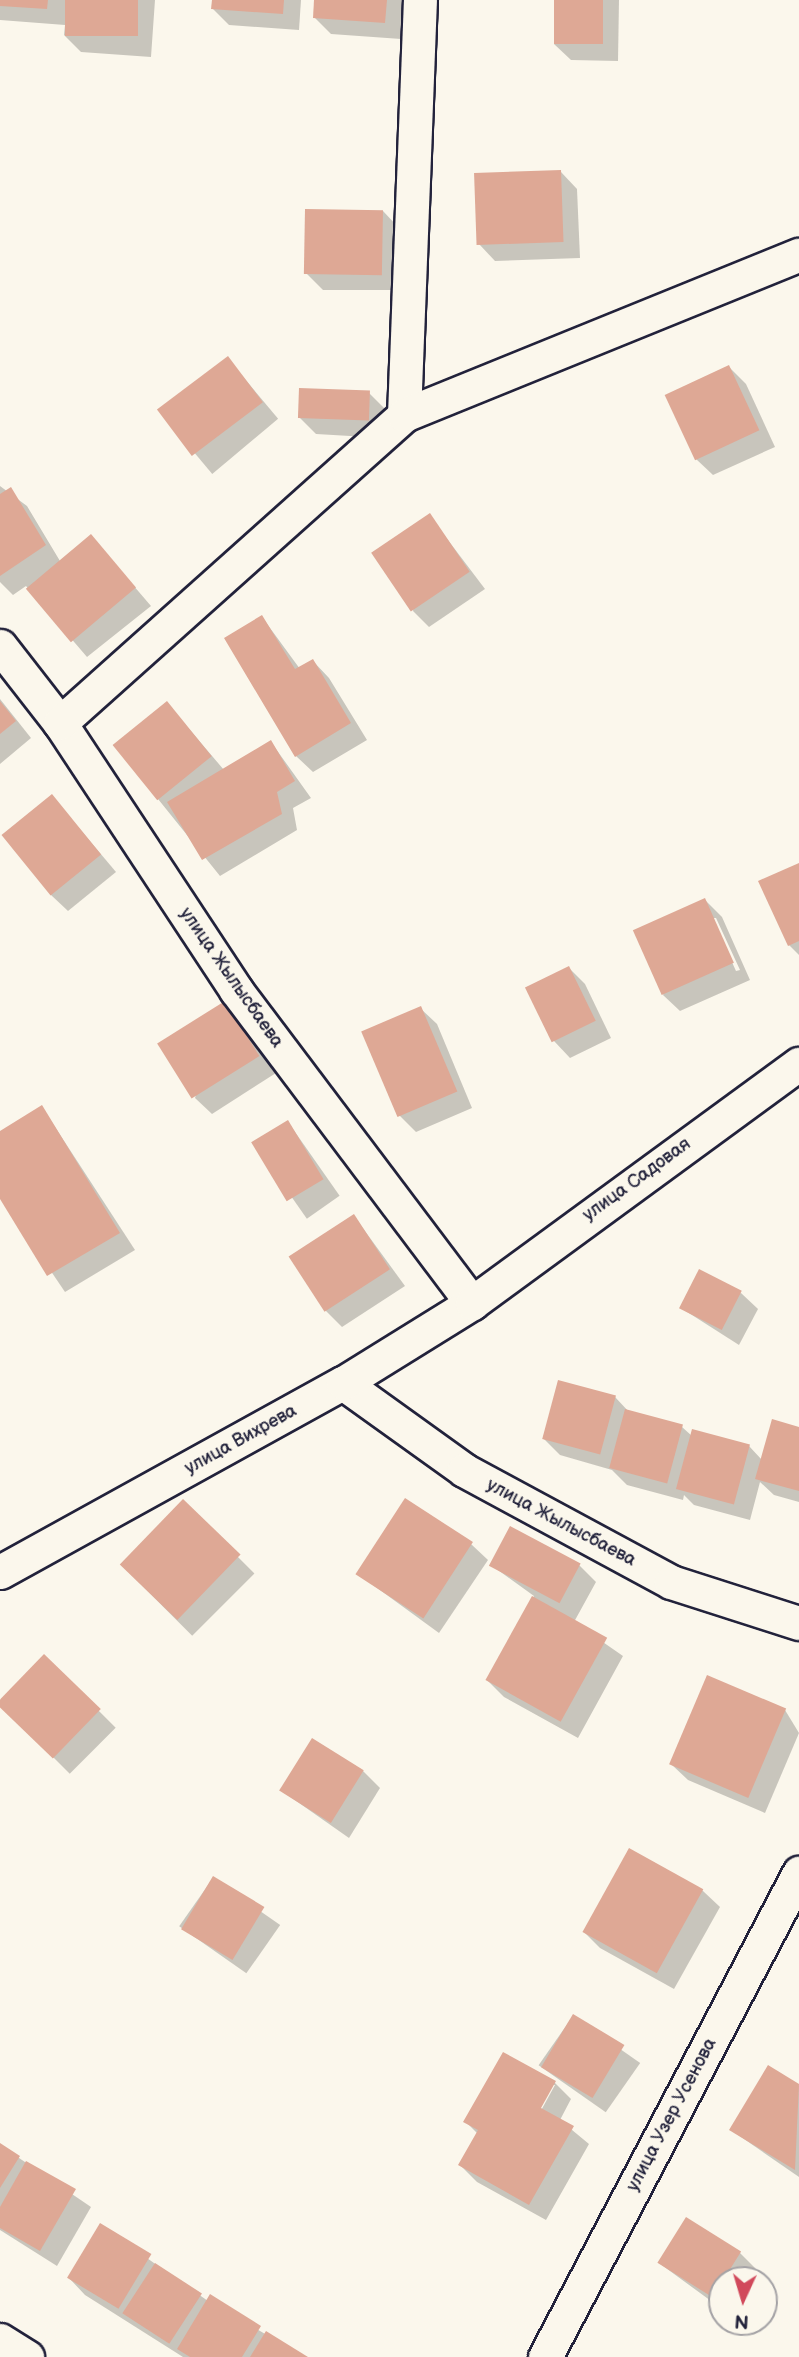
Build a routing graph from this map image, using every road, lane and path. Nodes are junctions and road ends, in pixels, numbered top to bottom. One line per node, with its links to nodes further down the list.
1 (420, 0): 3 (street)
2 (799, 255): 3 (street)
3 (404, 415): 5 (street)
4 (0, 646): 5 (street, улица Жылысбаева)
5 (60, 723): 7 (street, улица Жылысбаева)
6 (799, 1063): 7 (street, улица Садовая)
7 (475, 1301): 8 (street, улица Вихрева)
8 (343, 1383): 9 (street, улица Вихрева); 10 (street, улица Жылысбаева)
9 (0, 1573)
10 (799, 1623)
11 (799, 1874): 14 (street, улица Узер Усенова)
12 (0, 2340): 13 (street)
13 (27, 2357)
14 (545, 2357)

